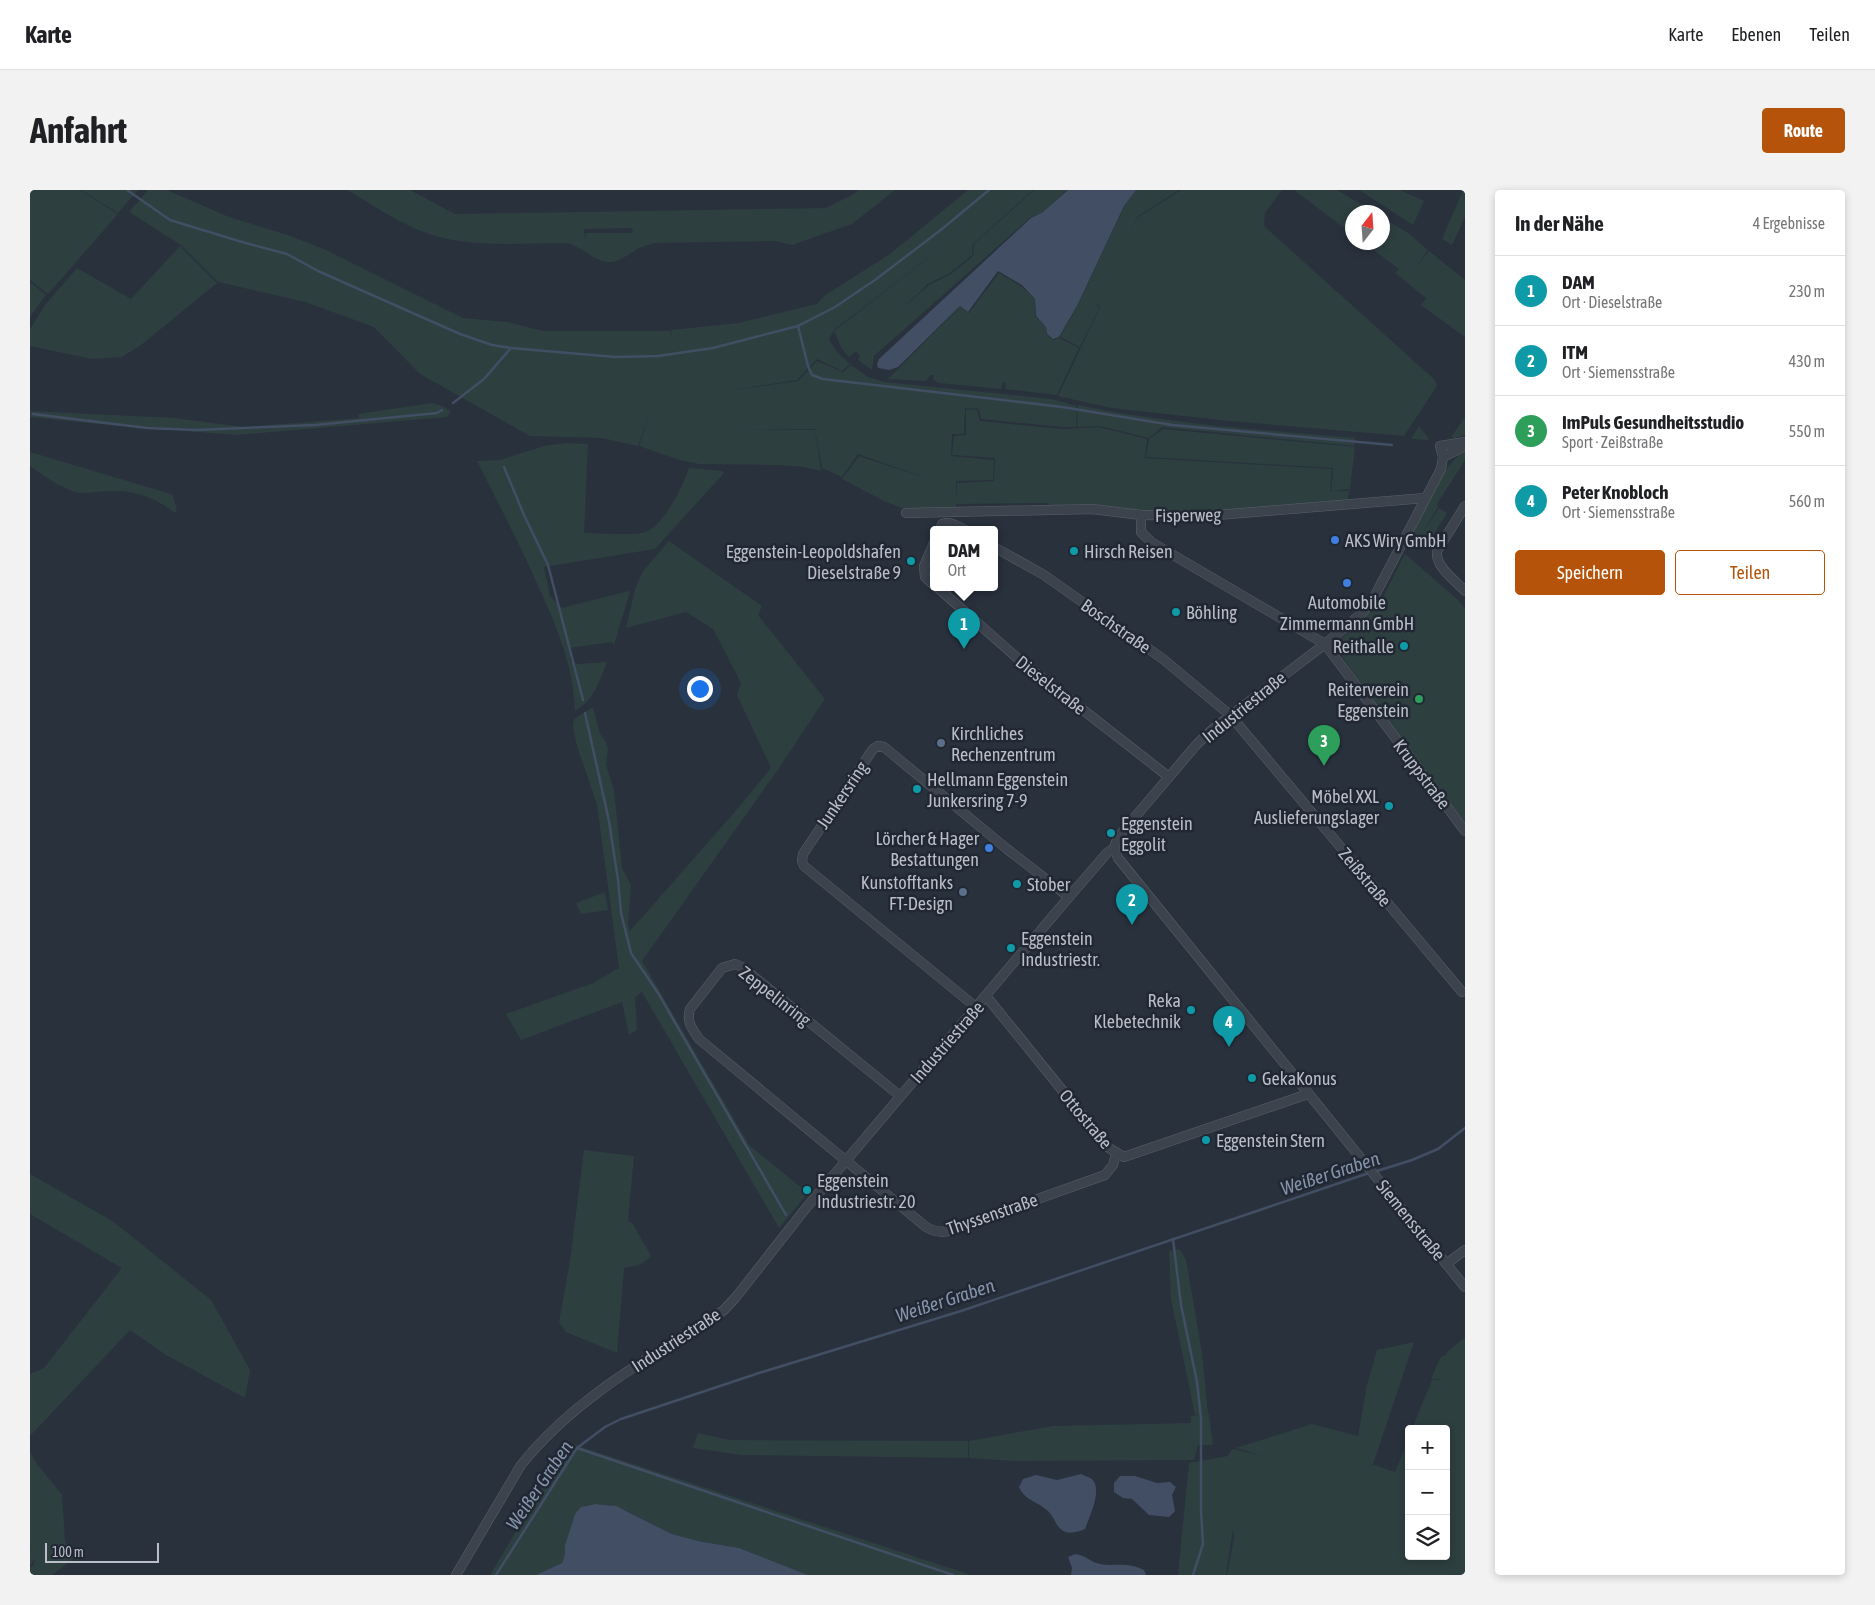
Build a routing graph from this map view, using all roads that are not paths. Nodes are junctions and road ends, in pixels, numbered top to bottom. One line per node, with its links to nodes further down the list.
1 (1465, 442): 3 (street)
2 (1465, 446): 3 (street)
3 (1443, 457): 4 (street)
4 (1425, 498): 7 (street, Fisperweg); 15 (street, Industriestraße)
5 (1465, 506): 14 (street)
6 (906, 513): 7 (street, Fisperweg)
7 (1140, 515): 15 (street)
8 (941, 526): 9 (street)
9 (959, 526)
10 (998, 548): 16 (street, Boschstraße)
11 (930, 552): 12 (street)
12 (930, 581)
13 (941, 591): 17 (street, Dieselstraße)
14 (1465, 591)
15 (1325, 644): 16 (street, Industriestraße); 18 (street, Kruppstraße)
16 (1230, 715): 17 (street, Industriestraße); 21 (street, Zeißstraße)
17 (1169, 777): 19 (street, Industriestraße)
18 (1465, 831)
19 (1114, 848): 20 (street, Industriestraße); 24 (street, Siemensstraße)
20 (1069, 897): 22 (street, Industriestraße); 23 (street, Junkersring)
21 (1462, 992)
22 (986, 996): 23 (street, Industriestraße); 26 (street, Ottostraße)
23 (976, 1008): 25 (street, Industriestraße)
24 (1308, 1094): 26 (street, Ottostraße); 29 (street, Siemensstraße)
25 (900, 1096): 27 (street, Industriestraße); 27 (street, Zeppelinring)
26 (1116, 1154): 27 (street, Thyssenstraße)
27 (846, 1160): 31 (street, Industriestraße)
28 (1465, 1250): 29 (street)
29 (1446, 1264): 30 (street, Siemensstraße)
30 (1465, 1287)
31 (456, 1575)

